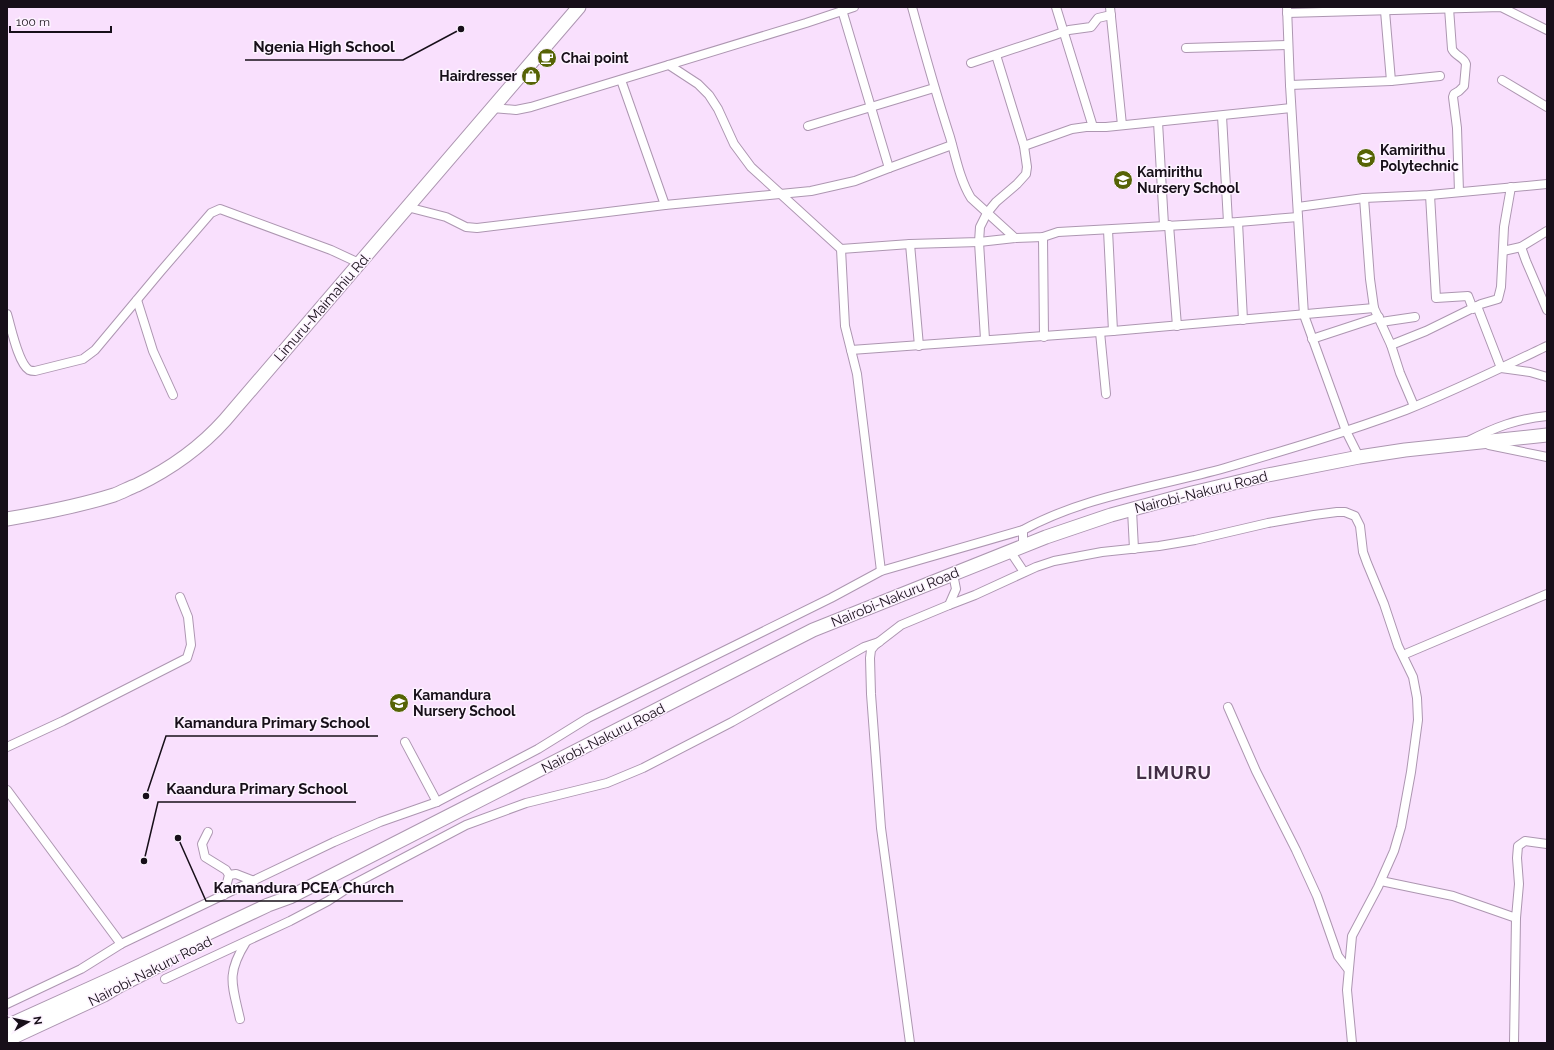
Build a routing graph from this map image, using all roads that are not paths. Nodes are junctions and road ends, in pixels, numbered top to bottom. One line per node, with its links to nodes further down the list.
1 (579, 7): 27 (highway, Limuru-Maimahiu Rd.)
2 (854, 7): 8 (street)
3 (912, 7): 24 (street)
4 (1056, 7): 13 (street)
5 (1501, 7): 7 (street); 12 (street)
6 (1417, 8): 7 (street); 11 (street)
7 (1450, 8): 39 (street)
8 (842, 10): 18 (street); 25 (street)
9 (1287, 10): 11 (street); 14 (street)
10 (1110, 11): 13 (street); 31 (street)
11 (1385, 11): 22 (street)
12 (1547, 30)
13 (1064, 31): 16 (street); 33 (street)
14 (1287, 45): 15 (street); 23 (street)
15 (1186, 48)
16 (996, 55): 17 (street); 35 (street)
17 (971, 63)
18 (669, 65): 20 (street); 40 (street)
19 (1440, 76): 22 (street)
20 (621, 80): 27 (street); 43 (street)
21 (1502, 80): 26 (street)
22 (1391, 81): 23 (street)
23 (1290, 85): 28 (street)
24 (934, 88): 25 (street); 34 (street)
25 (871, 107): 32 (street); 36 (street)
26 (1547, 107)
27 (492, 108): 45 (highway, Limuru-Maimahiu Rd.)
28 (1291, 108): 29 (street); 44 (street)
29 (1222, 116): 30 (street); 48 (street)
30 (1158, 122): 31 (street); 50 (street)
31 (1122, 125): 33 (street)
32 (808, 126)
33 (1094, 127): 35 (street)
34 (952, 145): 36 (street); 46 (street)
35 (1024, 146): 46 (street)
36 (889, 168): 40 (street)
37 (1547, 184): 38 (street)
38 (1511, 187): 39 (street); 59 (street)
39 (1458, 192): 41 (street)
40 (782, 195): 43 (street); 58 (street)
41 (1430, 195): 42 (street); 63 (street)
42 (1364, 198): 44 (street); 62 (street)
43 (665, 206): 45 (street)
44 (1298, 206): 47 (street)
45 (407, 207): 60 (highway, Limuru-Maimahiu Rd.)
46 (987, 213): 54 (street); 55 (street)
47 (1298, 217): 49 (street); 66 (street)
48 (1228, 222): 49 (street); 50 (street)
49 (1238, 222): 69 (street)
50 (1167, 225): 51 (street); 70 (street)
51 (1108, 230): 53 (street); 71 (street)
52 (1547, 232): 57 (street)
53 (1044, 237): 54 (street); 73 (street)
54 (1015, 238): 55 (street)
55 (979, 242): 56 (street); 74 (street)
56 (910, 244): 58 (street); 77 (street)
57 (1521, 247): 59 (street); 64 (street)
58 (840, 249): 79 (street)
59 (1503, 251): 63 (street)
60 (359, 263): 61 (street); 92 (highway, Limuru-Maimahiu Rd.)
61 (137, 300): 65 (street); 83 (street)
62 (1374, 308): 66 (street); 68 (street)
63 (1475, 308): 76 (street); 80 (street)
64 (1547, 310)
65 (7, 314)
66 (1304, 315): 69 (street); 75 (street)
67 (1415, 317): 68 (street)
68 (1380, 319): 75 (street); 76 (street)
69 (1243, 320): 70 (street)
70 (1177, 326): 71 (street)
71 (1113, 331): 72 (street)
72 (1100, 332): 73 (street); 82 (street)
73 (1044, 336): 74 (street)
74 (985, 339): 77 (street)
75 (1312, 339): 86 (street)
76 (1391, 345): 84 (street)
77 (919, 346): 79 (street)
78 (1547, 346): 80 (street)
79 (851, 350): 97 (street)
80 (1501, 368): 81 (street); 84 (street)
81 (1547, 377)
82 (1106, 394)
83 (173, 395)
84 (1414, 406): 86 (street)
85 (1547, 416): 88 (street)
86 (1346, 431): 89 (street); 93 (street)
87 (1547, 435): 88 (highway, Nairobi-Nakuru Road)
88 (1469, 442): 89 (highway, Nairobi-Nakuru Road); 90 (street)
89 (1359, 457): 91 (highway, Nairobi-Nakuru Road)
90 (1547, 457)
91 (1132, 510): 94 (highway, Nairobi-Nakuru Road); 95 (street)
92 (7, 519)
93 (1023, 530): 94 (street); 97 (street)
94 (1023, 546): 96 (highway, Nairobi-Nakuru Road)
95 (1134, 548): 98 (street); 104 (street)
96 (1010, 551): 98 (street); 99 (highway, Nairobi-Nakuru Road)
97 (881, 571): 109 (street)
98 (1024, 572): 102 (street)
99 (953, 574): 102 (street); 110 (highway, Nairobi-Nakuru Road)
100 (1547, 594): 104 (street)
101 (180, 597): 107 (street)
102 (949, 605): 103 (street)
103 (879, 642): 111 (street); 128 (street)
104 (1403, 655): 116 (street)
105 (1228, 708): 122 (street)
106 (405, 742): 109 (street)
107 (7, 748)
108 (7, 790): 121 (street)
109 (437, 802): 115 (street)
110 (458, 812): 111 (street); 118 (highway, Nairobi-Nakuru Road)
111 (466, 825): 120 (street)
112 (208, 832): 114 (street)
113 (1547, 844): 119 (street)
114 (229, 875): 115 (street); 117 (street)
115 (254, 881): 117 (street)
116 (1381, 882): 119 (street); 122 (street)
117 (224, 895): 121 (street)
118 (290, 897): 126 (highway, Nairobi-Nakuru Road); 127 (highway, Nairobi-Nakuru Road)
119 (1516, 918): 130 (street)
120 (247, 942): 123 (street); 125 (street)
121 (121, 944): 124 (street)
122 (1348, 969): 129 (street)
123 (165, 979)
124 (7, 1004)
125 (240, 1019)
126 (7, 1026)
127 (7, 1040)
128 (910, 1043)
129 (1352, 1043)
130 (1514, 1043)

